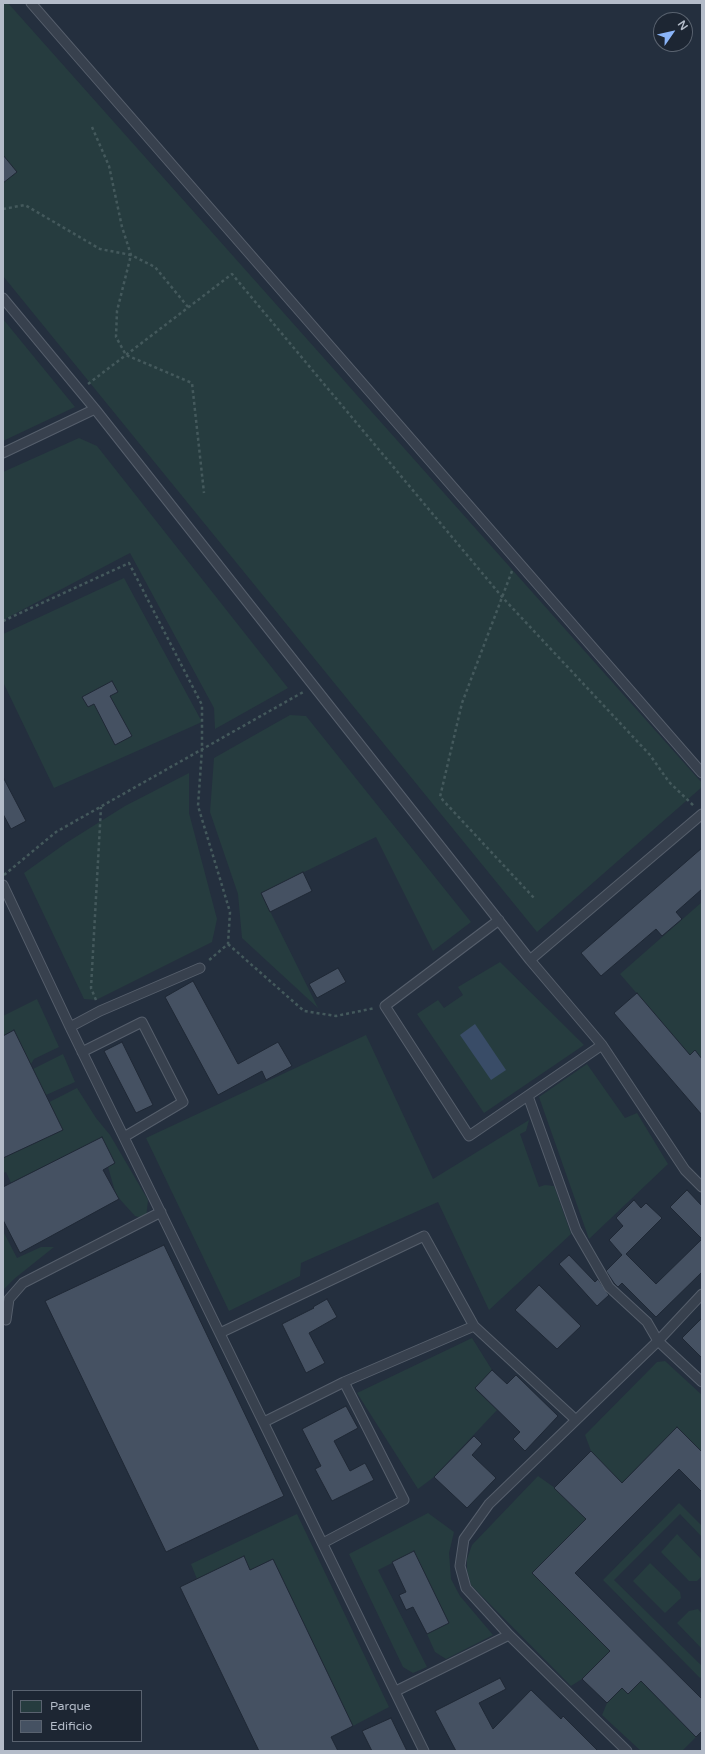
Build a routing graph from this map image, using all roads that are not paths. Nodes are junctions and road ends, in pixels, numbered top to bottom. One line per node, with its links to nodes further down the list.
1 (31, 3): 5 (lane)
2 (3, 298): 3 (lane)
3 (95, 409): 4 (lane); 8 (lane)
4 (3, 453)
5 (702, 772)
6 (699, 811): 9 (lane)
7 (3, 885): 11 (lane)
8 (498, 920): 9 (lane); 14 (lane)
9 (530, 960): 12 (lane)
10 (200, 968): 11 (lane)
11 (70, 1027): 13 (lane)
12 (602, 1045): 14 (lane); 16 (lane)
13 (82, 1052): 15 (lane); 15 (lane)
14 (528, 1096): 22 (lane)
15 (124, 1137): 17 (lane)
16 (702, 1187)
17 (161, 1212): 19 (lane); 21 (lane)
18 (702, 1294): 22 (lane)
19 (6, 1320)
20 (474, 1326): 21 (lane); 23 (lane); 25 (lane)
21 (220, 1333): 26 (lane)
22 (658, 1341): 24 (lane); 25 (lane)
23 (344, 1382): 26 (lane); 27 (lane)
24 (702, 1382)
25 (576, 1420): 28 (lane)
26 (264, 1422): 27 (lane)
27 (323, 1543): 29 (lane)
28 (509, 1635): 29 (lane); 31 (lane)
29 (396, 1691): 30 (lane)
30 (424, 1751)
31 (627, 1751)

